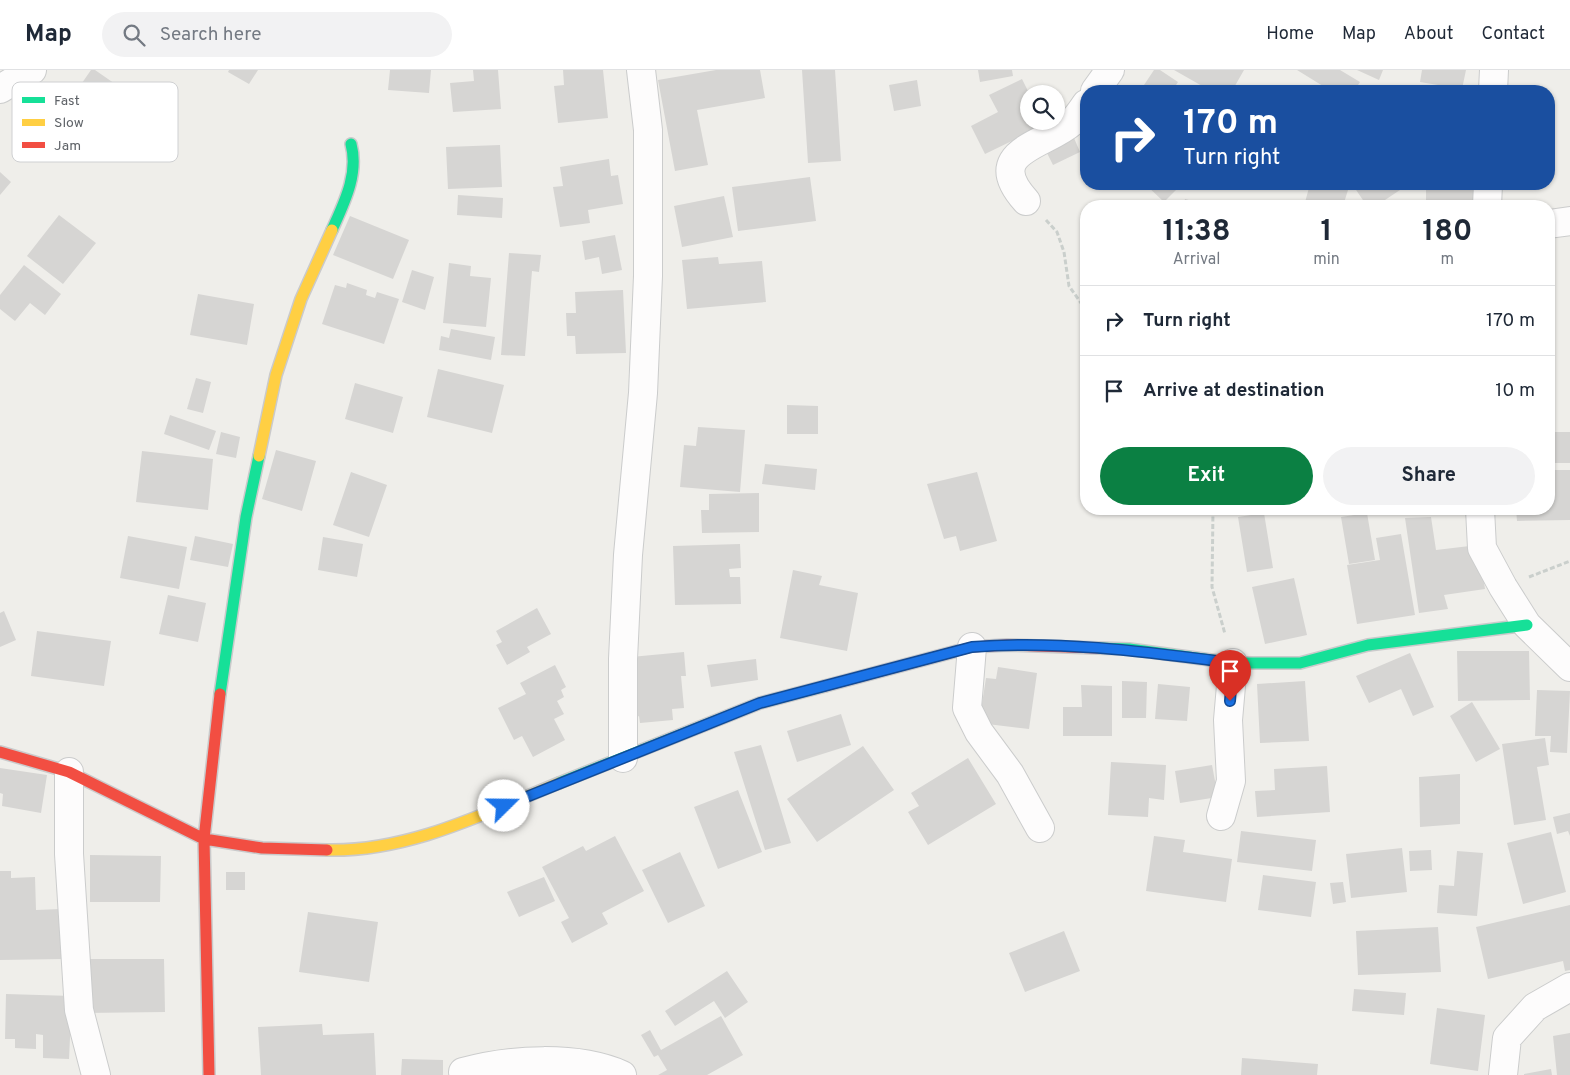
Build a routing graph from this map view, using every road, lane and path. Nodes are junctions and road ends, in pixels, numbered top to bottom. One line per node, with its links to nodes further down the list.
1 (32, 70): 7 (street)
2 (641, 70): 23 (street)
3 (1110, 70): 5 (street)
4 (1494, 70): 6 (street)
5 (1099, 85)
6 (1493, 85)
7 (0, 89)
8 (1080, 111): 10 (street)
9 (351, 144): 27 (street)
10 (1026, 201): 13 (path)
11 (1570, 221): 12 (street)
12 (1555, 223)
13 (1080, 302)
14 (1213, 515): 20 (path)
15 (1480, 515): 17 (street)
16 (1570, 561): 17 (path)
17 (1503, 587): 18 (street)
18 (1527, 625): 20 (street); 21 (street)
19 (972, 647): 20 (street); 23 (street); 26 (street)
20 (1233, 663): 25 (street)
21 (1570, 667)
22 (0, 752): 24 (street)
23 (622, 758): 27 (street)
24 (69, 772): 27 (street); 30 (street)
25 (1220, 816)
26 (1040, 828)
27 (204, 839): 31 (street)
28 (1570, 987): 33 (street)
29 (464, 1072): 32 (street)
30 (96, 1075)
31 (209, 1075)
32 (622, 1075)
33 (1503, 1075)

